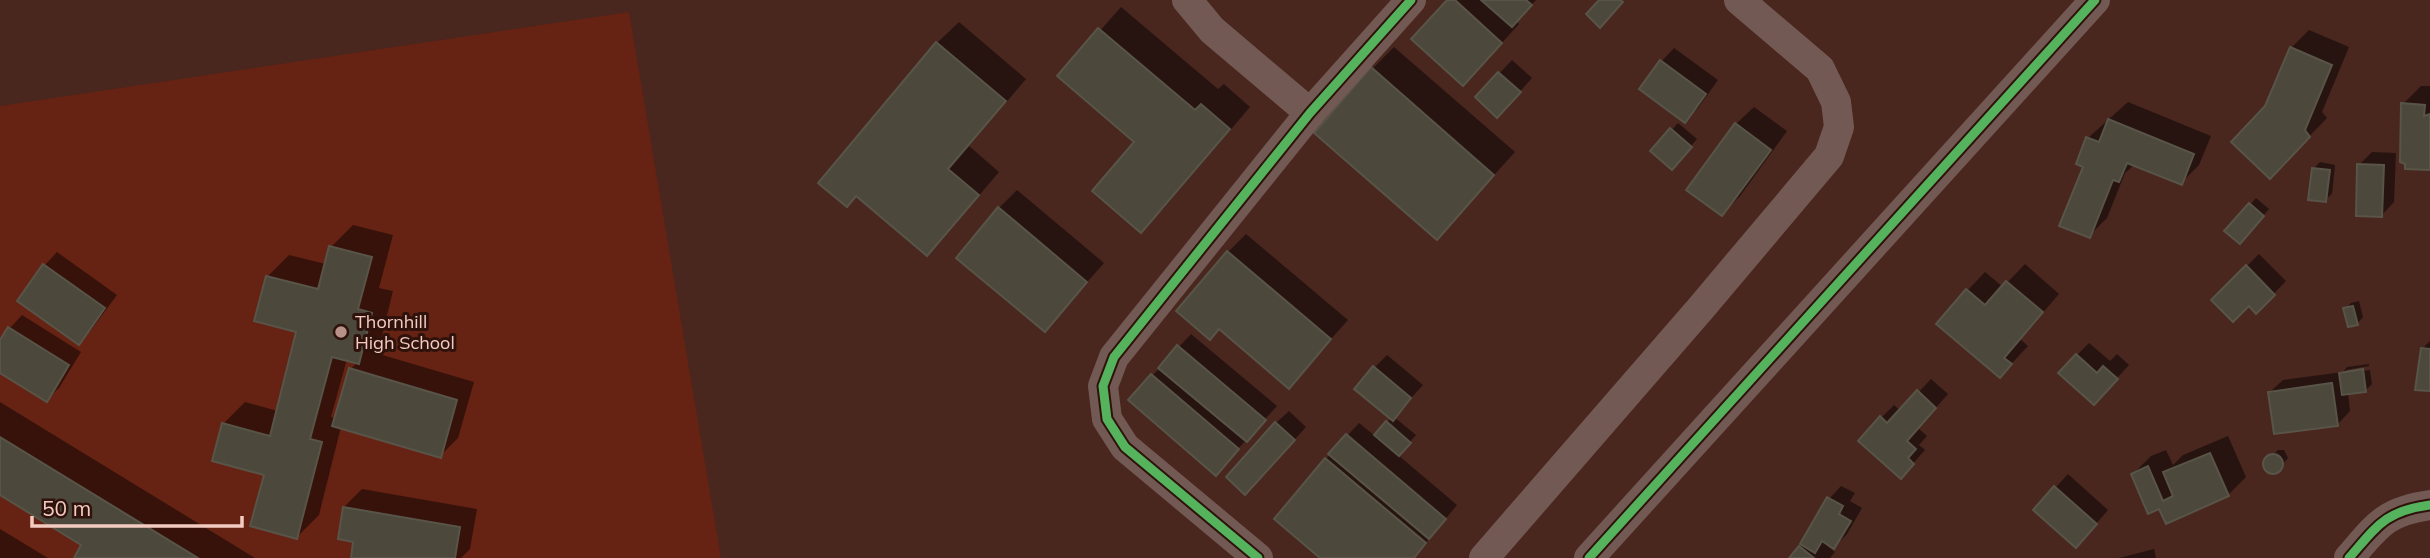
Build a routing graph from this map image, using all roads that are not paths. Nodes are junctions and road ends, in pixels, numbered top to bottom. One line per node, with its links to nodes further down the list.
1 (1187, 0): 5 (street)
2 (1411, 0): 5 (street)
3 (1739, 0): 8 (street)
4 (2095, 0): 9 (street)
5 (1310, 113): 7 (street)
6 (2430, 505): 10 (street)
7 (1258, 558)
8 (1484, 558)
9 (1589, 558)
10 (2349, 558)

